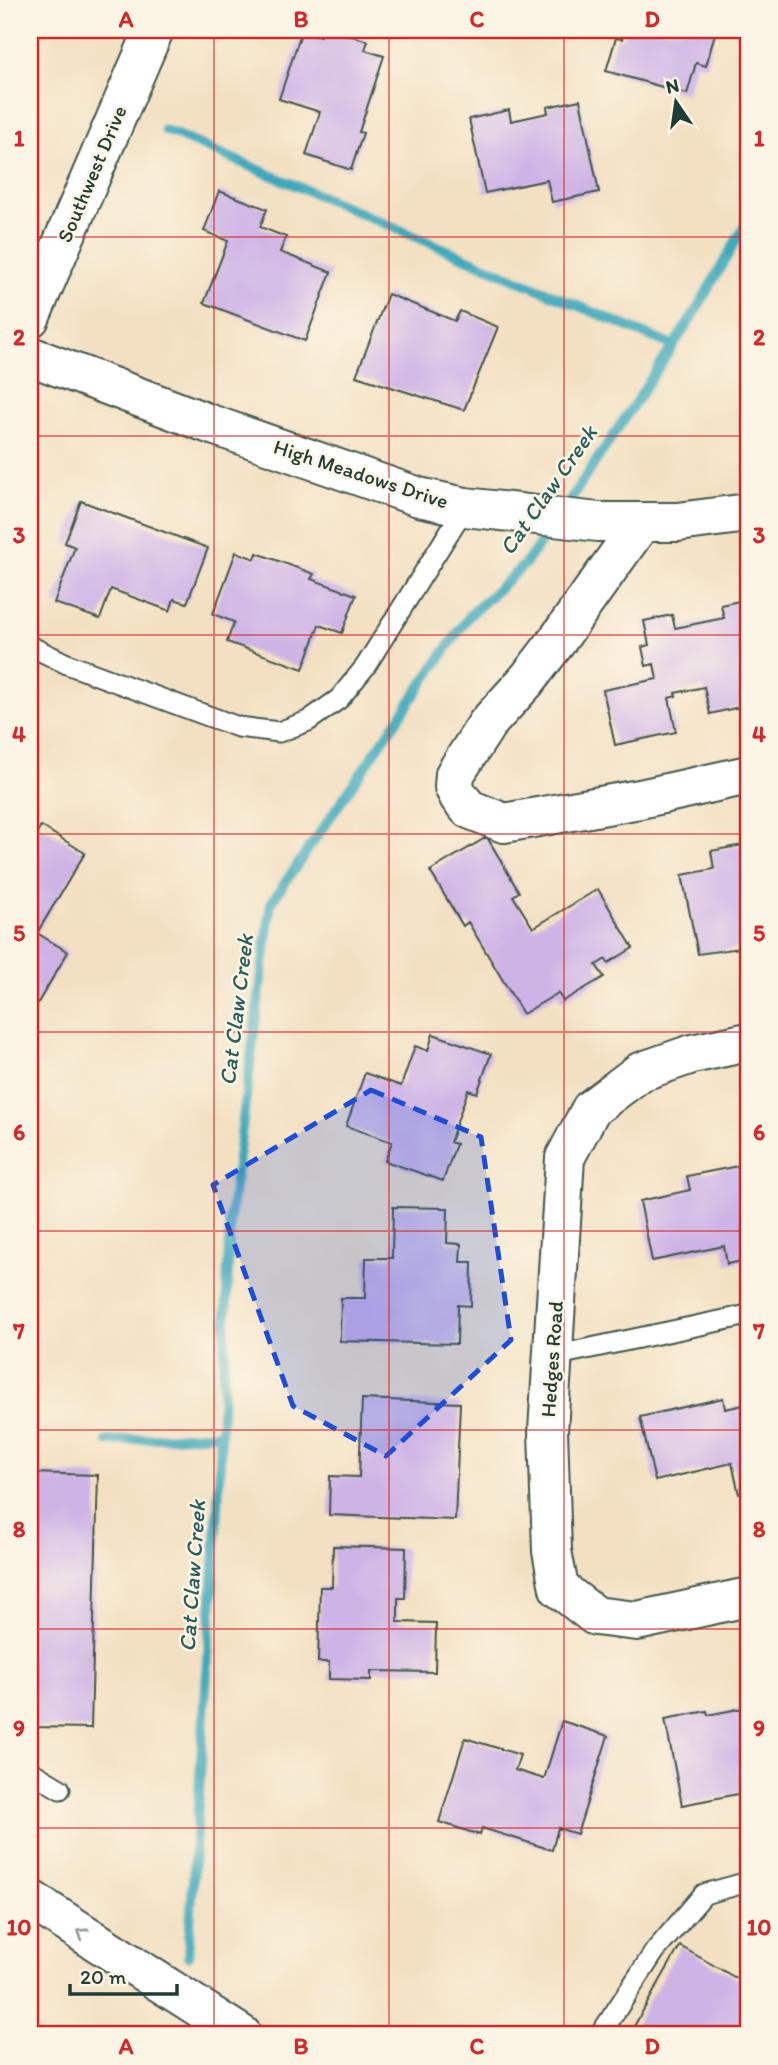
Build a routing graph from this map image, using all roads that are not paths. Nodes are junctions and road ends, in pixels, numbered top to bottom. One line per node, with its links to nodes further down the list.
1 (154, 30): 2 (street, Southwest Drive)
2 (30, 318)
3 (30, 356): 4 (street, High Meadows Drive)
4 (465, 507): 6 (street, High Meadows Drive); 7 (lane)
5 (748, 513): 6 (street, High Meadows Drive)
6 (641, 523): 8 (street)
7 (30, 646)
8 (748, 775)
9 (748, 1042): 11 (street, Hedges Road)
10 (748, 1315): 11 (lane)
11 (553, 1356): 12 (street, Hedges Road)
12 (748, 1597)
13 (30, 1771): 14 (lane)
14 (60, 1789)
15 (748, 1882): 18 (lane)
16 (30, 1899): 17 (street, one-way to 16)
17 (242, 2035)
18 (600, 2035)

